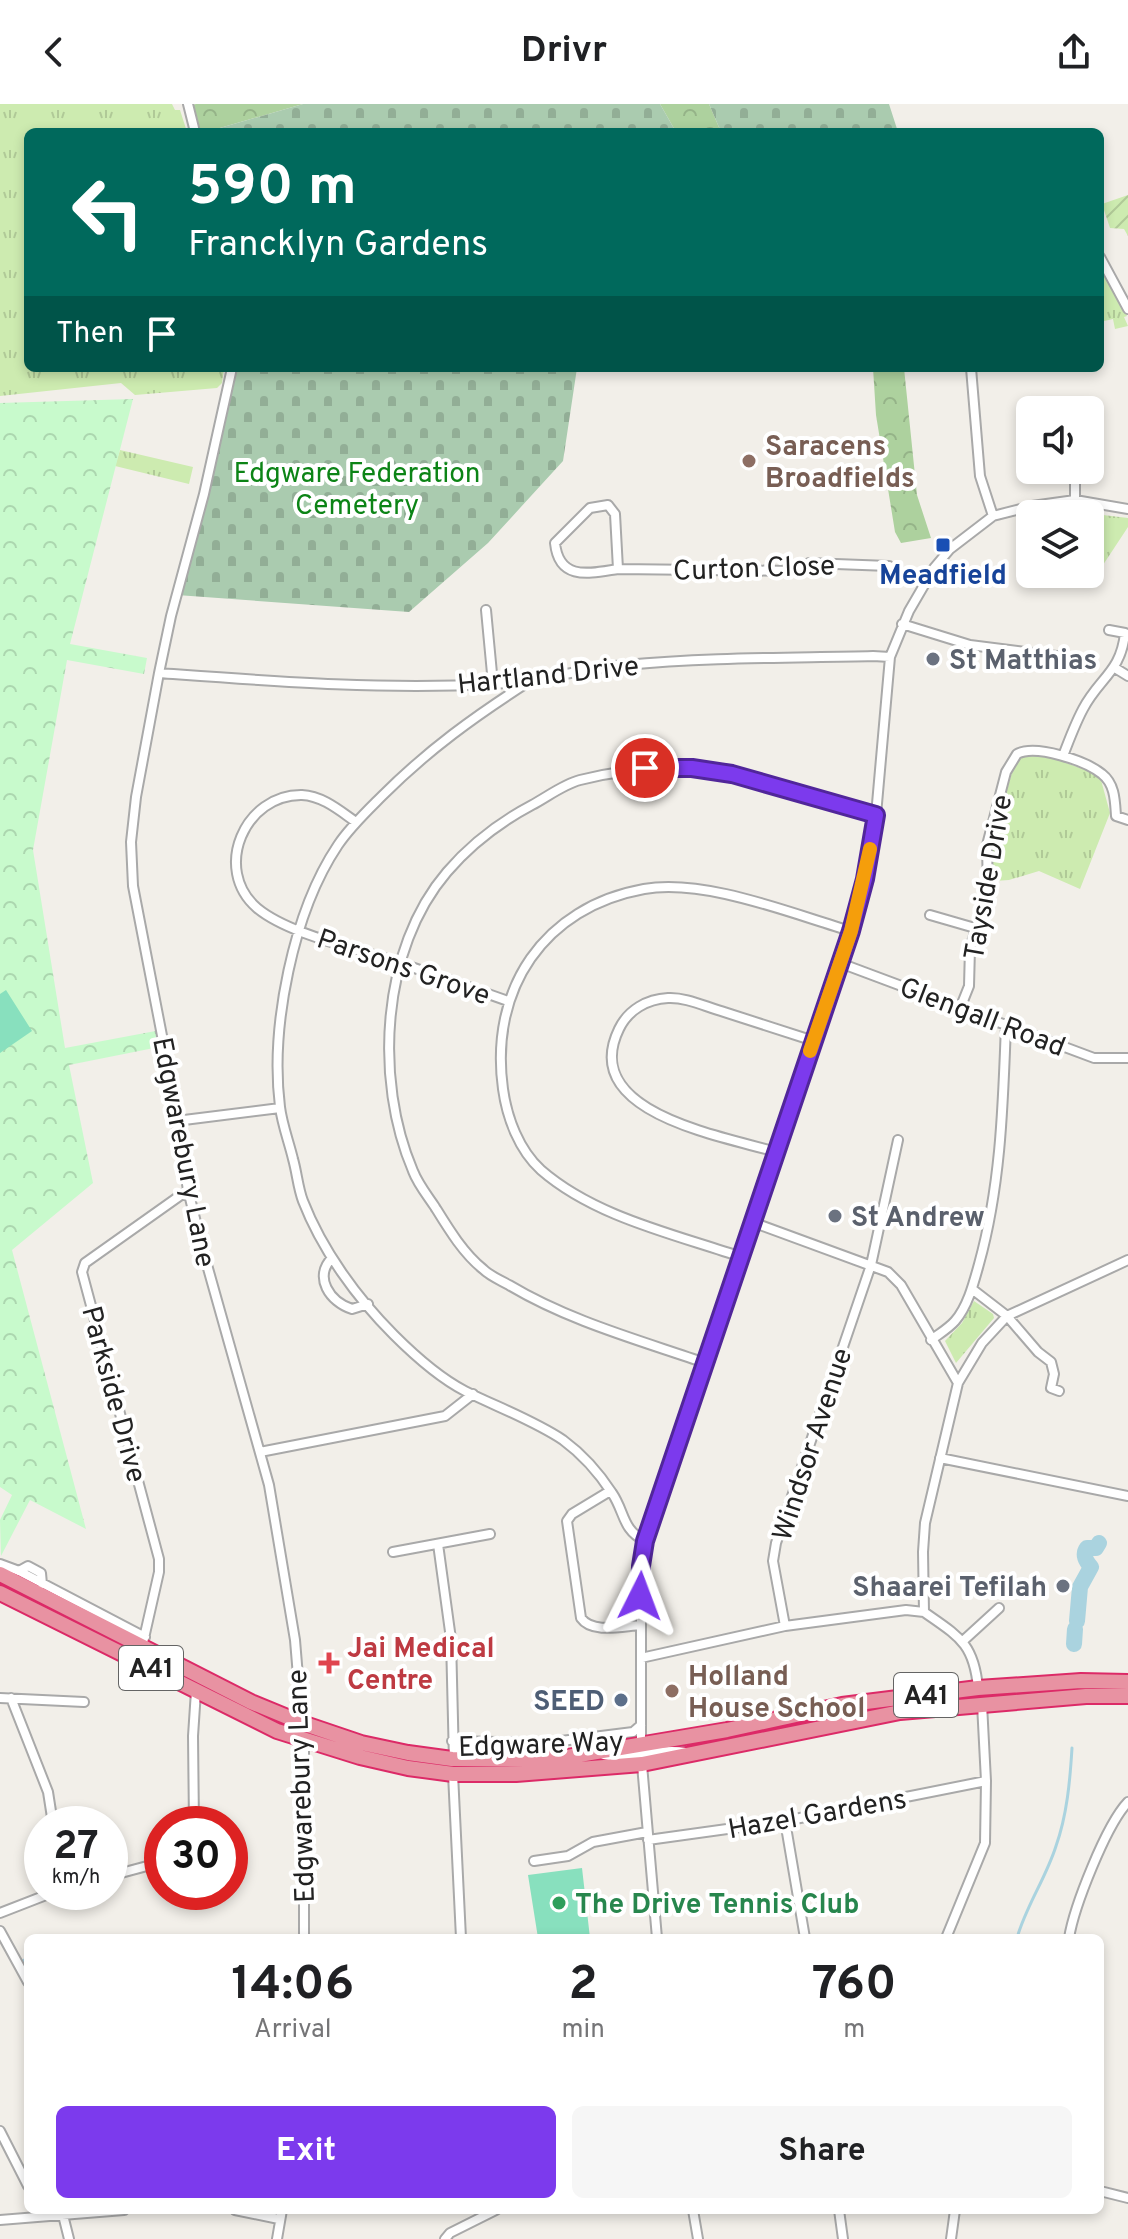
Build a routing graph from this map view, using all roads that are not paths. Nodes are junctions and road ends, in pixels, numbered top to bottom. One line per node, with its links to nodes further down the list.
1 (188, 104): 2 (street)
2 (194, 128)
3 (1104, 264): 4 (street)
4 (1128, 309)
5 (231, 372): 22 (street, Edgwarebury Lane)
6 (971, 372): 12 (street)
7 (1075, 484): 8 (street)
8 (1075, 500)
9 (1104, 505): 10 (street)
10 (1128, 509)
11 (1016, 510): 12 (street)
12 (993, 516): 16 (street)
13 (889, 566): 14 (street, Curton Close)
14 (618, 569): 14 (street, Curton Close)
15 (486, 610): 25 (street)
16 (902, 624): 19 (street); 20 (street)
17 (1109, 630): 18 (street)
18 (1126, 633): 21 (street)
19 (890, 657): 24 (street, Hartland Drive); 27 (street)
20 (1064, 657)
21 (1115, 668): 23 (street); 26 (street)
22 (159, 673): 25 (street, Hartland Drive); 42 (street, Edgwarebury Lane)
23 (1128, 676)
24 (530, 681): 25 (street, Hartland Drive); 29 (street)
25 (493, 684)
26 (1063, 756): 28 (street, Tayside Drive); 31 (street, Tayside Drive)
27 (876, 815): 33 (street); 34 (street)
28 (1128, 820)
29 (356, 822): 32 (street); 32 (street, Parsons Grove)
30 (930, 915): 31 (street)
31 (975, 928): 37 (street, Tayside Drive)
32 (299, 930): 34 (street, Parsons Grove); 41 (street)
33 (851, 931): 35 (street); 36 (street)
34 (400, 963): 36 (street, Parsons Grove); 55 (street)
35 (840, 963): 37 (street, Glengall Road); 39 (street)
36 (508, 1001): 47 (street)
37 (961, 1006): 38 (street, Glengall Road)
38 (1006, 1024): 40 (street, Glengall Road); 51 (street)
39 (814, 1041): 44 (street); 44 (street)
40 (1128, 1058)
41 (280, 1108): 42 (street); 48 (street)
42 (176, 1121): 45 (street, Edgwarebury Lane)
43 (898, 1140): 50 (street, Windsor Avenue)
44 (776, 1152): 46 (street)
45 (188, 1190): 59 (street, Edgwarebury Lane); 75 (street, Parkside Drive)
46 (752, 1222): 47 (street); 50 (street)
47 (741, 1257): 55 (street)
48 (332, 1258): 52 (street); 52 (street)
49 (1128, 1260): 53 (street)
50 (871, 1265): 54 (street); 73 (street, Windsor Avenue)
51 (972, 1289): 53 (street); 54 (street)
52 (368, 1304): 58 (street)
53 (1007, 1316): 56 (street); 57 (street)
54 (931, 1340): 56 (street)
55 (705, 1363): 64 (street)
56 (958, 1383): 60 (street)
57 (1059, 1391)
58 (473, 1394): 59 (street); 61 (street)
59 (260, 1452): 85 (street, Edgwarebury Lane)
60 (940, 1458): 62 (street); 71 (street)
61 (610, 1491): 64 (street); 72 (street)
62 (1128, 1496)
63 (490, 1534): 65 (street)
64 (645, 1541): 72 (street)
65 (438, 1544): 66 (street); 88 (street)
66 (393, 1552)
67 (0, 1564): 75 (street, Edgware Way)
68 (0, 1574): 75 (highway, Edgware Way / A41)
69 (0, 1593): 79 (highway, Edgware Way / A41)
70 (999, 1608): 74 (street)
71 (924, 1612): 73 (street); 74 (street)
72 (640, 1625): 76 (street)
73 (785, 1626): 76 (street)
74 (964, 1640): 78 (street)
75 (143, 1642): 85 (highway, Edgware Way / A41)
76 (641, 1658): 86 (street)
77 (1128, 1682): 78 (highway, A41)
78 (978, 1688): 89 (highway, A41)
79 (196, 1691): 87 (highway, Edgware Way / A41); 94 (street)
80 (1128, 1696): 84 (highway, A41)
81 (0, 1698): 82 (street)
82 (11, 1698): 83 (street); 93 (street)
83 (84, 1702)
84 (982, 1704): 89 (highway, A41); 91 (street)
85 (302, 1723): 87 (street, Edgwarebury Lane); 90 (highway, Edgware Way / A41)
86 (641, 1725): 88 (street); 89 (street)
87 (304, 1741): 90 (highway, Edgware Way / A41); 101 (street, Edgwarebury Lane)
88 (452, 1741): 90 (street)
89 (642, 1754): 90 (highway, Edgware Way / A41); 90 (highway, Edgware Way / A41); 96 (street)
90 (452, 1766): 102 (street)
91 (986, 1781): 95 (street, Hazel Gardens); 105 (street)
92 (1128, 1802): 106 (street)
93 (50, 1806)
94 (194, 1806)
95 (785, 1821): 96 (street, Hazel Gardens); 104 (street)
96 (648, 1836): 97 (street, Hazel Gardens); 103 (street)
97 (534, 1861)
98 (24, 1904): 99 (street)
99 (0, 1913)
100 (0, 1931): 107 (street)
101 (304, 1934)
102 (461, 1934)
103 (657, 1934)
104 (804, 1934)
105 (948, 1934)
106 (1070, 1934)
107 (24, 1975)
108 (0, 2131): 109 (street)
109 (24, 2178)
110 (1104, 2192): 111 (street)
111 (1128, 2198)
112 (36, 2214): 121 (street)
113 (52, 2214): 119 (street)
114 (75, 2214): 119 (street)
115 (488, 2214): 124 (street)
116 (694, 2214): 125 (street)
117 (840, 2214): 126 (street)
118 (954, 2214): 127 (street)
119 (63, 2215): 122 (street)
120 (280, 2215): 123 (street)
121 (0, 2220)
122 (69, 2239)
123 (277, 2239)
124 (445, 2239)
125 (698, 2239)
126 (843, 2239)
127 (951, 2239)

